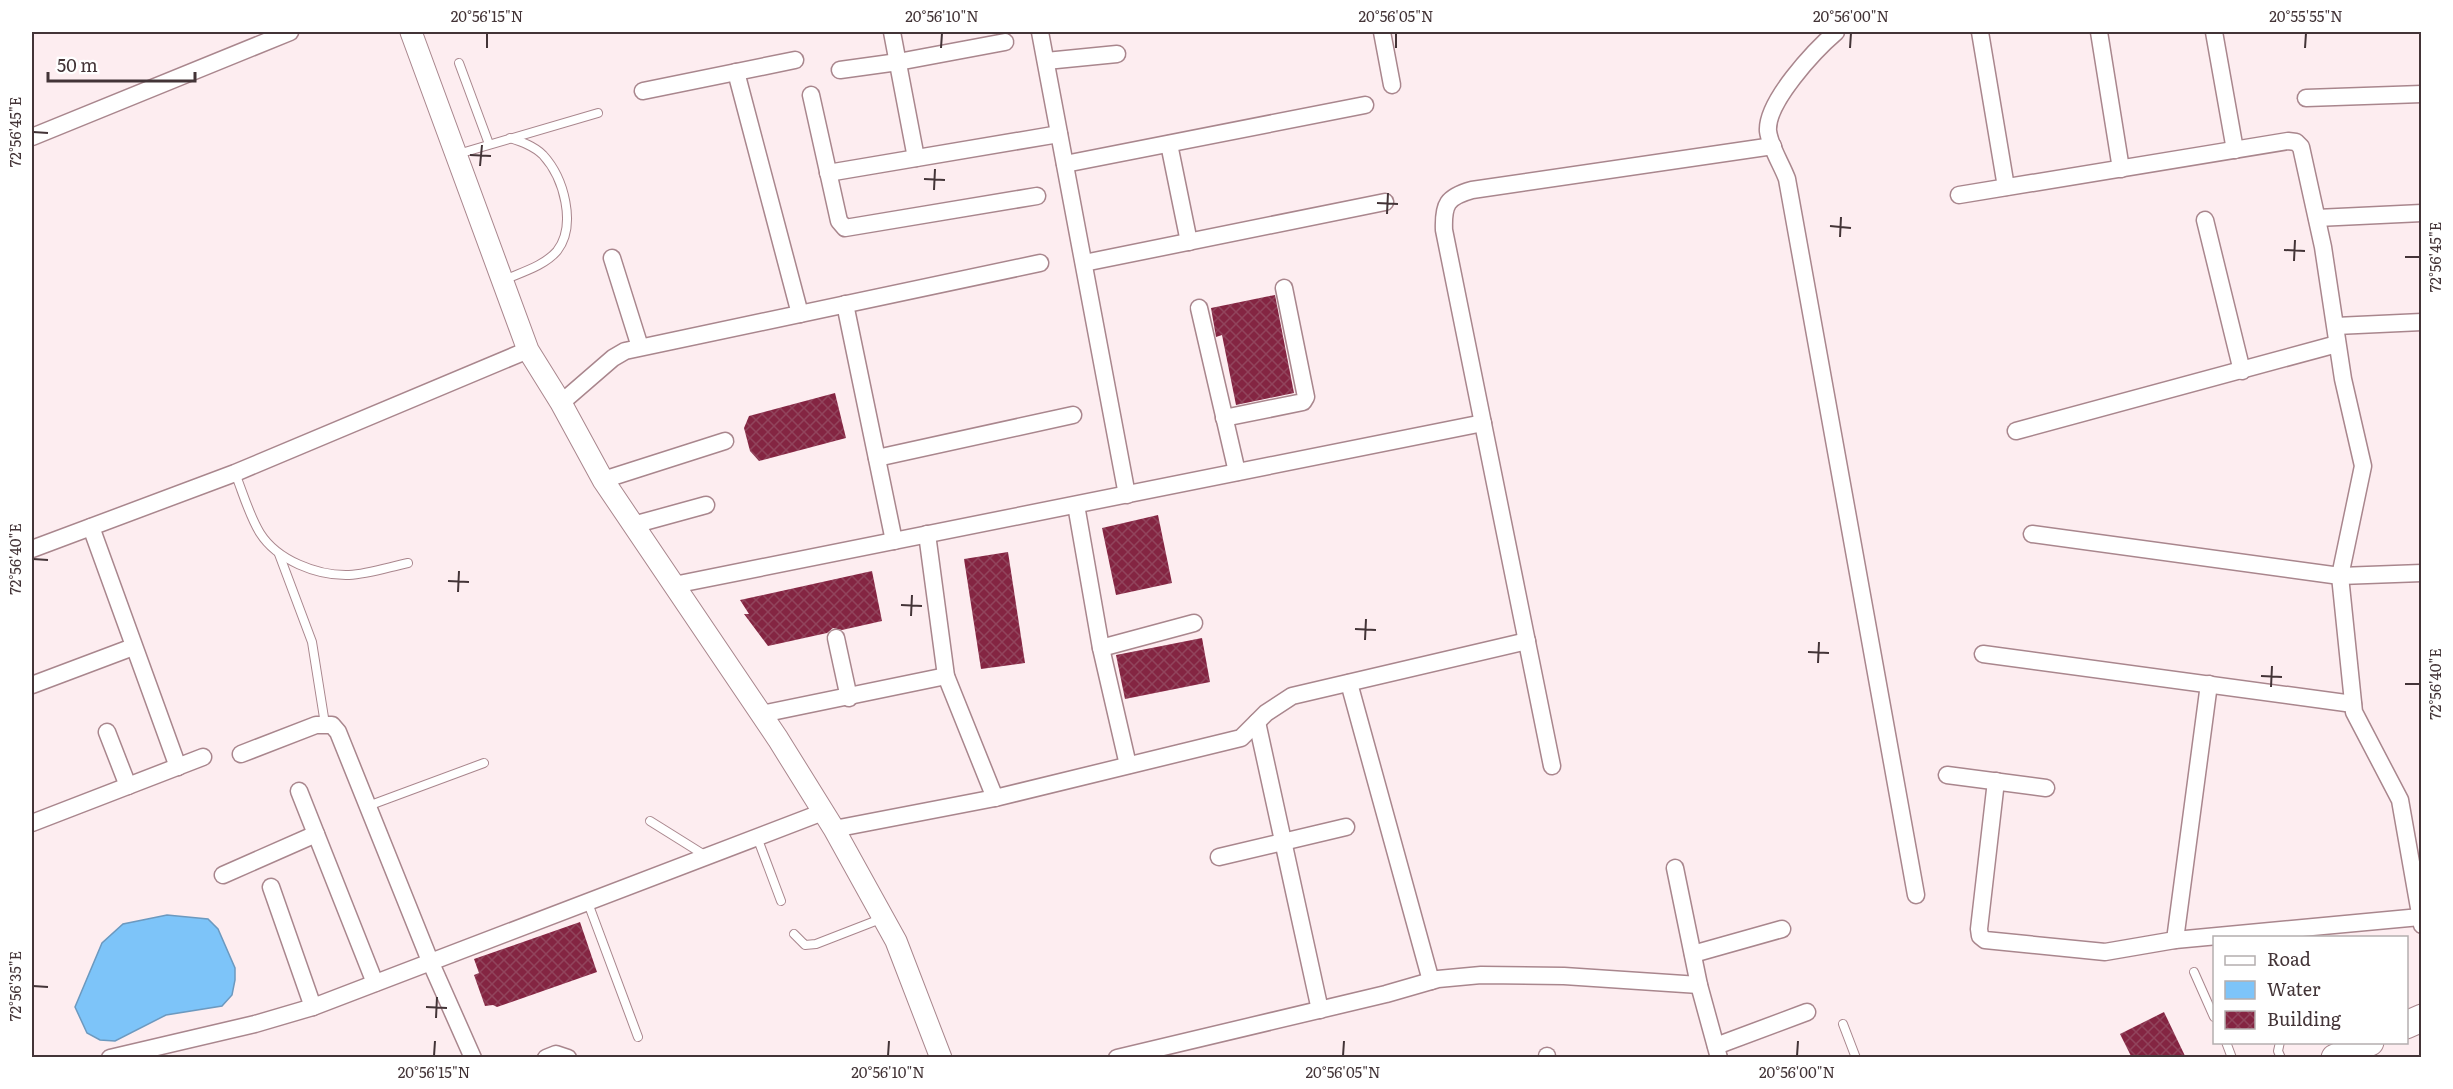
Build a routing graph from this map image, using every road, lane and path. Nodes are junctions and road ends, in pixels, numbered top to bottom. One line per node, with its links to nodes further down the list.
1 (290, 32): 27 (street)
2 (411, 32): 33 (street)
3 (892, 32): 15 (street)
4 (1040, 32): 14 (street)
5 (1382, 32): 19 (street)
6 (1836, 32): 10 (street)
7 (1980, 32): 38 (street)
8 (2098, 32): 36 (street)
9 (2214, 32): 32 (street)
10 (1816, 40): 31 (street)
11 (1005, 42): 15 (street)
12 (1117, 54): 14 (street)
13 (795, 60): 18 (street)
14 (1046, 61): 26 (street)
15 (898, 62): 17 (street); 34 (street)
16 (459, 63): 29 (lane)
17 (840, 70)
18 (736, 72): 20 (street); 53 (street)
19 (1392, 85)
20 (643, 91)
21 (2421, 94): 23 (street)
22 (811, 95): 37 (street)
23 (2306, 98)
24 (1365, 105): 30 (street)
25 (598, 113): 28 (lane)
26 (1059, 134): 34 (street); 35 (street)
27 (32, 137)
28 (510, 138): 29 (lane); 49 (lane)
29 (489, 144): 33 (lane)
30 (1169, 144): 35 (street); 45 (street)
31 (1773, 146): 63 (street); 125 (street)
32 (2235, 150): 36 (street); 43 (street)
33 (458, 154): 49 (street)
34 (916, 158): 37 (street)
35 (1065, 164): 47 (street)
36 (2121, 170): 38 (street)
37 (828, 173): 40 (street)
38 (2006, 187): 39 (street)
39 (1959, 195)
40 (1037, 196)
41 (1385, 202): 45 (street)
42 (2421, 213): 43 (street)
43 (2317, 218): 55 (street)
44 (2205, 220): 59 (street)
45 (1189, 242): 47 (street)
46 (612, 258): 57 (street)
47 (1084, 263): 70 (street)
48 (1040, 264): 51 (street)
49 (504, 280): 58 (street)
50 (1284, 288): 62 (street)
51 (845, 304): 53 (street); 66 (street)
52 (1198, 308): 62 (street)
53 (800, 314): 57 (street)
54 (2421, 322): 55 (street)
55 (2336, 326): 56 (street)
56 (2337, 344): 59 (street); 82 (street)
57 (640, 347): 60 (street)
58 (528, 350): 60 (street); 68 (street)
59 (2242, 371): 64 (street)
60 (561, 403): 69 (street)
61 (1073, 415): 66 (street)
62 (1224, 418): 67 (street)
63 (1483, 423): 67 (street); 86 (street)
64 (2016, 431)
65 (724, 441): 69 (street)
66 (877, 458): 77 (street)
67 (1237, 472): 70 (street)
68 (235, 473): 74 (street); 79 (lane)
69 (603, 480): 73 (street)
70 (1127, 495): 72 (street)
71 (705, 505): 73 (street)
72 (1076, 505): 75 (street); 88 (street)
73 (633, 525): 83 (street)
74 (91, 527): 78 (street); 87 (street)
75 (927, 534): 77 (street); 90 (street)
76 (2032, 534): 82 (street)
77 (894, 541): 83 (street)
78 (32, 549)
79 (279, 554): 80 (lane); 98 (lane)
80 (408, 563)
81 (2421, 573): 82 (street)
82 (2340, 576): 95 (street)
83 (674, 585): 96 (street)
84 (1194, 623): 88 (street)
85 (836, 638): 94 (street)
86 (1527, 641): 91 (street); 104 (street)
87 (133, 647): 93 (street); 105 (street)
88 (1101, 648): 103 (street)
89 (1983, 654): 92 (street)
90 (946, 676): 94 (street); 111 (street)
91 (1349, 683): 97 (street); 138 (street)
92 (2209, 684): 95 (street); 134 (street)
93 (32, 685)
94 (849, 698): 96 (street)
95 (2353, 704): 129 (street)
96 (762, 714): 113 (street)
97 (1257, 722): 103 (street); 119 (street)
98 (325, 724): 100 (street); 112 (street)
99 (107, 732): 108 (street)
100 (241, 754)
101 (203, 757): 105 (street)
102 (484, 764): 112 (lane)
103 (1128, 765): 111 (street)
104 (1552, 766)
105 (178, 767): 108 (street)
106 (1947, 775): 107 (street)
107 (1996, 781): 109 (street); 134 (street)
108 (128, 786): 115 (street)
109 (2046, 788)
110 (299, 791): 117 (street)
111 (996, 798): 113 (street)
112 (368, 806): 136 (street)
113 (828, 820): 118 (street); 128 (street)
114 (650, 821): 120 (lane)
115 (32, 823)
116 (1346, 827): 119 (street)
117 (316, 834): 123 (street); 139 (street)
118 (757, 837): 120 (street); 126 (lane)
119 (1284, 842): 121 (street); 142 (street)
120 (707, 857): 127 (street)
121 (1219, 857)
122 (1675, 868): 135 (street)
123 (223, 875)
124 (270, 887): 141 (street)
125 (1916, 895)
126 (781, 901)
127 (588, 903): 136 (street); 146 (lane)
128 (883, 918): 131 (lane); 153 (street)
129 (2421, 921): 132 (street)
130 (1782, 929): 135 (street)
131 (794, 934)
132 (2227, 936)
133 (2213, 937): 134 (street)
134 (2175, 940)
135 (1693, 954): 140 (street)
136 (430, 961): 139 (street); 150 (street)
137 (2194, 972): 144 (lane)
138 (1431, 981): 140 (street); 142 (street)
139 (375, 983): 141 (street)
140 (1699, 985): 148 (street)
141 (313, 1007): 149 (street)
142 (1320, 1010): 154 (street)
143 (1807, 1012): 148 (street)
144 (2213, 1015)
145 (1843, 1024): 155 (lane)
146 (638, 1037)
147 (2367, 1044): 156 (main road)
148 (1717, 1052)
149 (110, 1058)
150 (473, 1058)
151 (546, 1058): 152 (street)
152 (568, 1058)
153 (941, 1058)
154 (1117, 1058)
155 (1856, 1058)
156 (2335, 1058)

